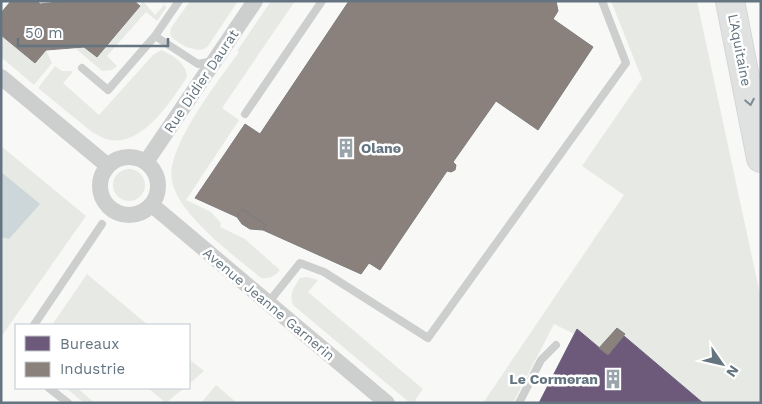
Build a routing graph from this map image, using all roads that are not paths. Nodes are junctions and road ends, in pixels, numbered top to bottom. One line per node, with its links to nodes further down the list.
1 (179, 1): 6 (lane)
2 (255, 1): 7 (street, Rue Didier Daurat)
3 (322, 1): 10 (lane)
4 (602, 1): 16 (lane)
5 (730, 1): 11 (highway, L'Aquitaine, one-way to 11)
6 (155, 36): 7 (lane); 8 (lane)
7 (215, 61): 12 (street, Rue Didier Daurat)
8 (82, 68)
9 (1, 77): 13 (street)
10 (245, 114)
11 (761, 158)
12 (146, 162): 13 (street); 14 (street)
13 (108, 166): 14 (street)
14 (152, 205): 16 (street, Avenue Jeanne Garnerin)
15 (102, 224): 17 (lane)
16 (268, 303): 21 (street, Avenue Jeanne Garnerin)
17 (35, 324)
18 (556, 345): 22 (lane)
19 (50, 389): 20 (lane)
20 (68, 403)
21 (387, 403)
22 (519, 403)

